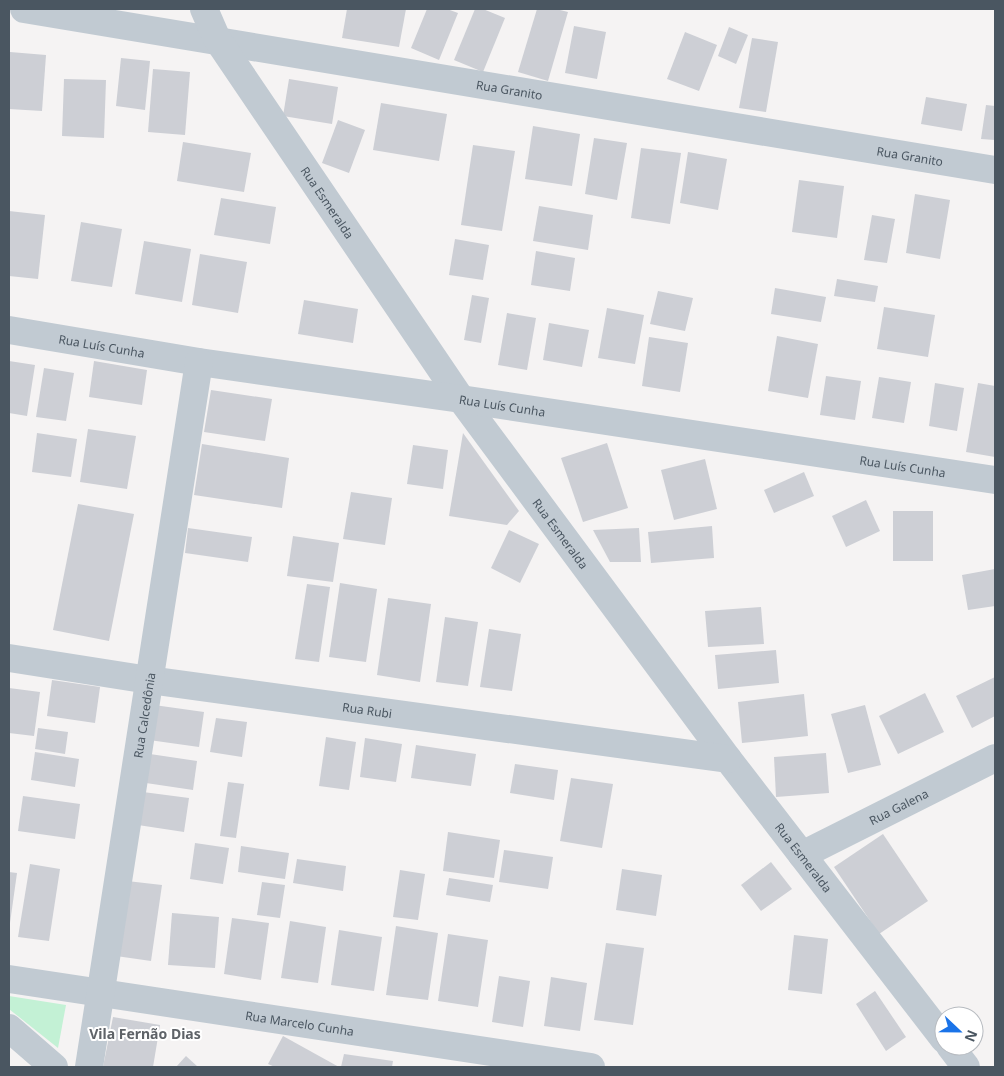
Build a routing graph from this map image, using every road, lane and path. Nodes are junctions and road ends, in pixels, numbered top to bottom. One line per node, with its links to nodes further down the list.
1 (24, 9): 3 (street, Rua Granito)
2 (204, 9): 3 (street, Rua Esmeralda)
3 (217, 40): 4 (street, Rua Granito); 7 (street, Rua Esmeralda)
4 (995, 170)
5 (9, 330): 6 (street, Rua Luís Cunha)
6 (199, 362): 7 (street, Rua Luís Cunha); 10 (street, Rua Calcedônia)
7 (461, 398): 8 (street, Rua Luís Cunha); 12 (street, Rua Esmeralda)
8 (995, 480)
9 (9, 658): 10 (street, Rua Rubi)
10 (149, 680): 12 (street, Rua Rubi); 15 (street, Rua Calcedônia)
11 (995, 758): 13 (street, Rua Galena)
12 (728, 759): 13 (street, Rua Esmeralda)
13 (802, 855): 16 (street, Rua Esmeralda)
14 (9, 979): 15 (street, Rua Marcelo Cunha)
15 (100, 993): 20 (street, Rua Calcedônia); 21 (street, Rua Marcelo Cunha)
16 (934, 1026)
17 (9, 1028): 19 (street)
18 (958, 1056): 22 (street)
19 (54, 1067)
20 (88, 1067)
21 (591, 1067)
22 (966, 1067)

